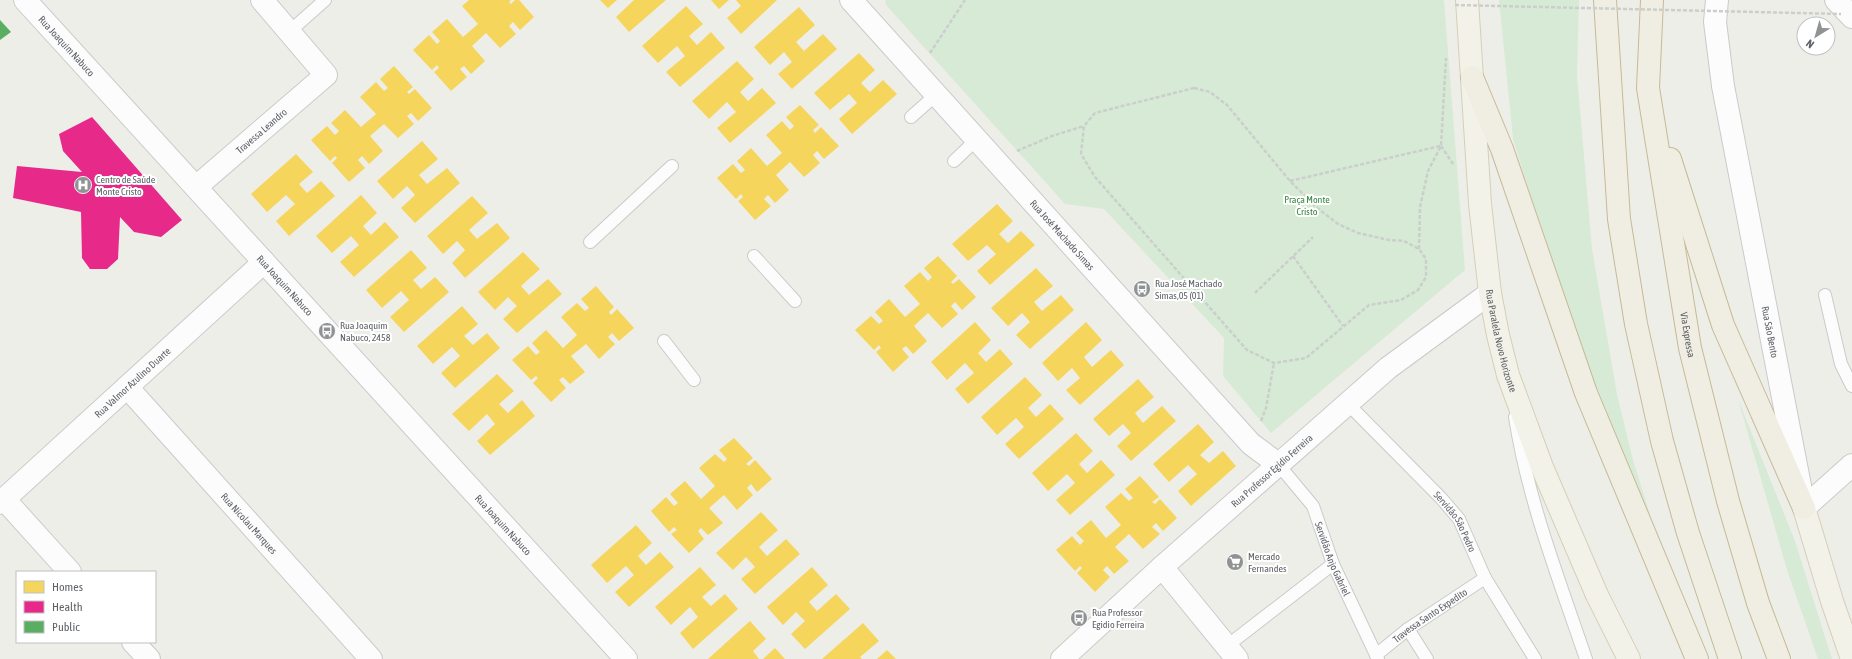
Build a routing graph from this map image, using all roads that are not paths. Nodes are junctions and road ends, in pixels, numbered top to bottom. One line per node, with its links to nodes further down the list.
1 (25, 0): 17 (street, Rua Joaquim Nabuco)
2 (262, 0): 9 (street)
3 (325, 0): 9 (lane)
4 (852, 0): 12 (street, Rua José Machado Simas)
5 (1605, 0): 51 (highway)
6 (1652, 0): 11 (highway, Via Expressa)
7 (1717, 0): 33 (street, Rua São Bento)
8 (1461, 3): 10 (main road, Rua Paralela Novo Horizonte)
9 (289, 32): 17 (street, Travessa Leandro)
10 (1472, 77): 21 (main road, Rua Paralela Novo Horizonte); 50 (highway)
11 (1648, 88): 33 (highway); 52 (highway, Via Expressa)
12 (937, 94): 13 (lane); 14 (street, Rua José Machado Simas)
13 (911, 116)
14 (977, 139): 15 (lane); 30 (street, Rua José Machado Simas)
15 (954, 161)
16 (672, 166): 18 (lane)
17 (196, 187): 20 (street, Rua Joaquim Nabuco)
18 (590, 242)
19 (754, 256): 23 (lane)
20 (264, 262): 28 (street, Rua Valmor Azulino Duarte); 44 (street, Rua Joaquim Nabuco)
21 (1490, 293): 25 (main road, Rua Paralela Novo Horizonte); 29 (street, Rua Professor Egídio Ferreira)
22 (1825, 295): 27 (lane)
23 (795, 301)
24 (664, 341): 26 (lane)
25 (1508, 375): 48 (lane); 49 (main road, Rua Paralela Novo Horizonte)
26 (694, 380)
27 (1852, 386)
28 (127, 387): 32 (street, Rua Valmor Azulino Duarte); 43 (street, Rua Nicolau Marques)
29 (1348, 404): 30 (street, Rua Professor Egídio Ferreira); 37 (lane, Servidão São Pedro)
30 (1278, 464): 34 (lane, Servidão Anjo Gabriel); 35 (street, Rua Professor Egídio Ferreira)
31 (1852, 465): 33 (street)
32 (2, 501): 36 (street)
33 (1804, 508): 53 (main road, Rua São Bento)
34 (1333, 564): 40 (lane); 41 (lane, Servidão Anjo Gabriel)
35 (1162, 567): 40 (street); 45 (street, Rua Professor Egídio Ferreira)
36 (69, 571)
37 (1485, 578): 38 (lane, Travessa Santo Expedito); 47 (lane, Servidão São Pedro)
38 (1408, 629): 41 (lane, Travessa Santo Expedito); 46 (lane)
39 (134, 643): 42 (street)
40 (1232, 653)
41 (1377, 657)
42 (149, 659)
43 (371, 659)
44 (626, 659)
45 (1062, 659)
46 (1427, 659)
47 (1535, 659)
48 (1586, 659)
49 (1629, 659)
50 (1697, 659)
51 (1730, 659)
52 (1779, 659)
53 (1852, 659)

